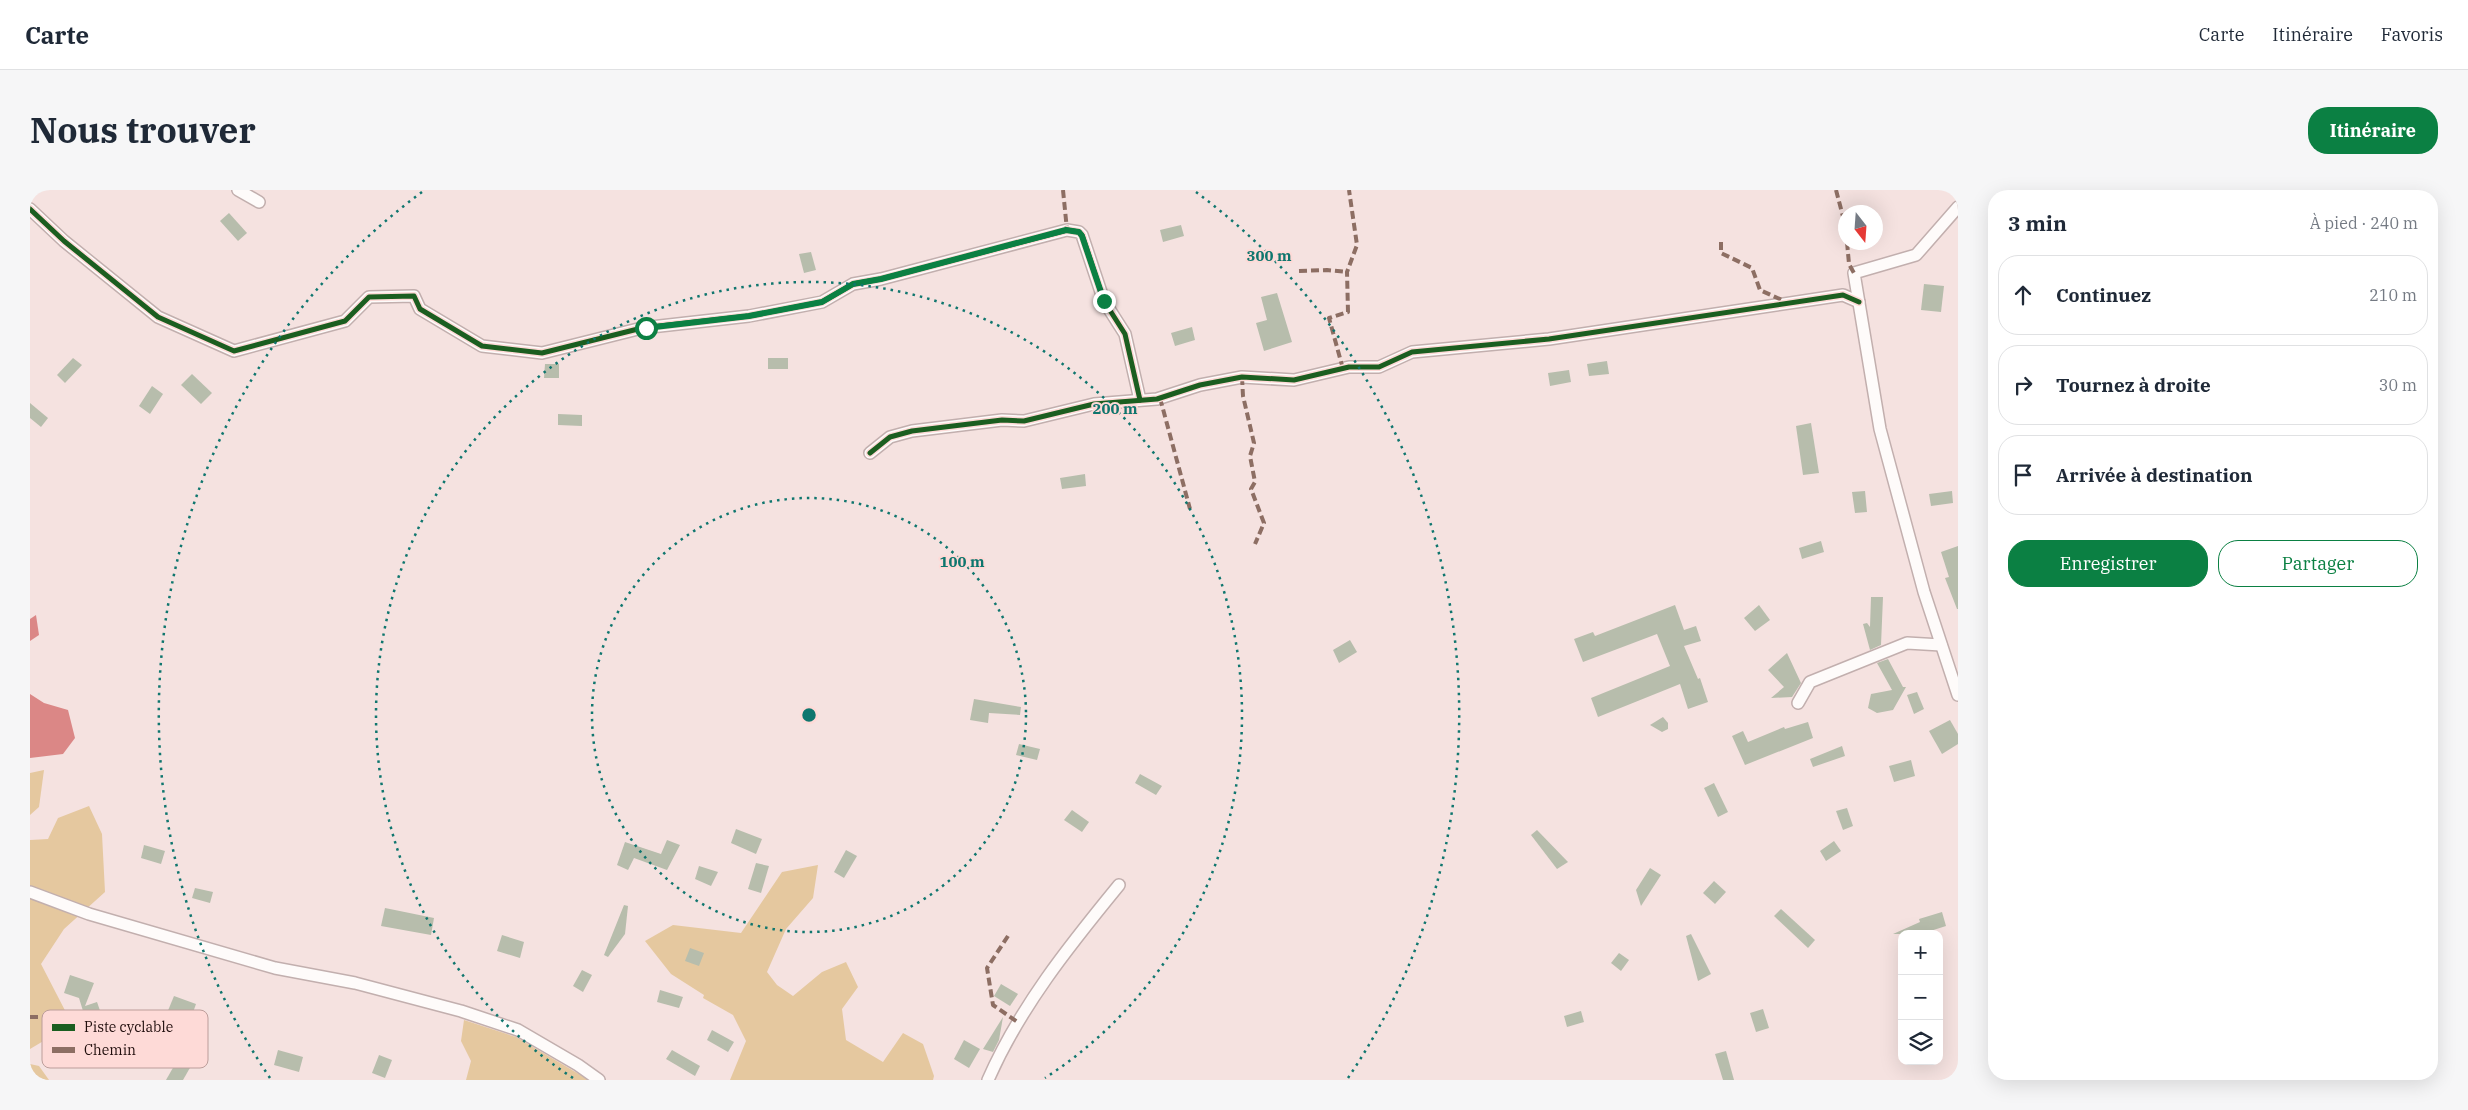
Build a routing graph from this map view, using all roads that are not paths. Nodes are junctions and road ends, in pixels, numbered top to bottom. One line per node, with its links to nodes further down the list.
1 (238, 190): 2 (street)
2 (259, 202)
3 (1958, 206): 5 (street)
4 (30, 209): 6 (street)
5 (1859, 302): 6 (street); 8 (street)
6 (1140, 400): 7 (street)
7 (870, 453)
8 (1941, 645): 9 (street); 10 (street)
9 (1958, 695)
10 (1798, 703)
11 (1119, 885): 14 (street)
12 (30, 892): 13 (street)
13 (599, 1080)
14 (988, 1080)

